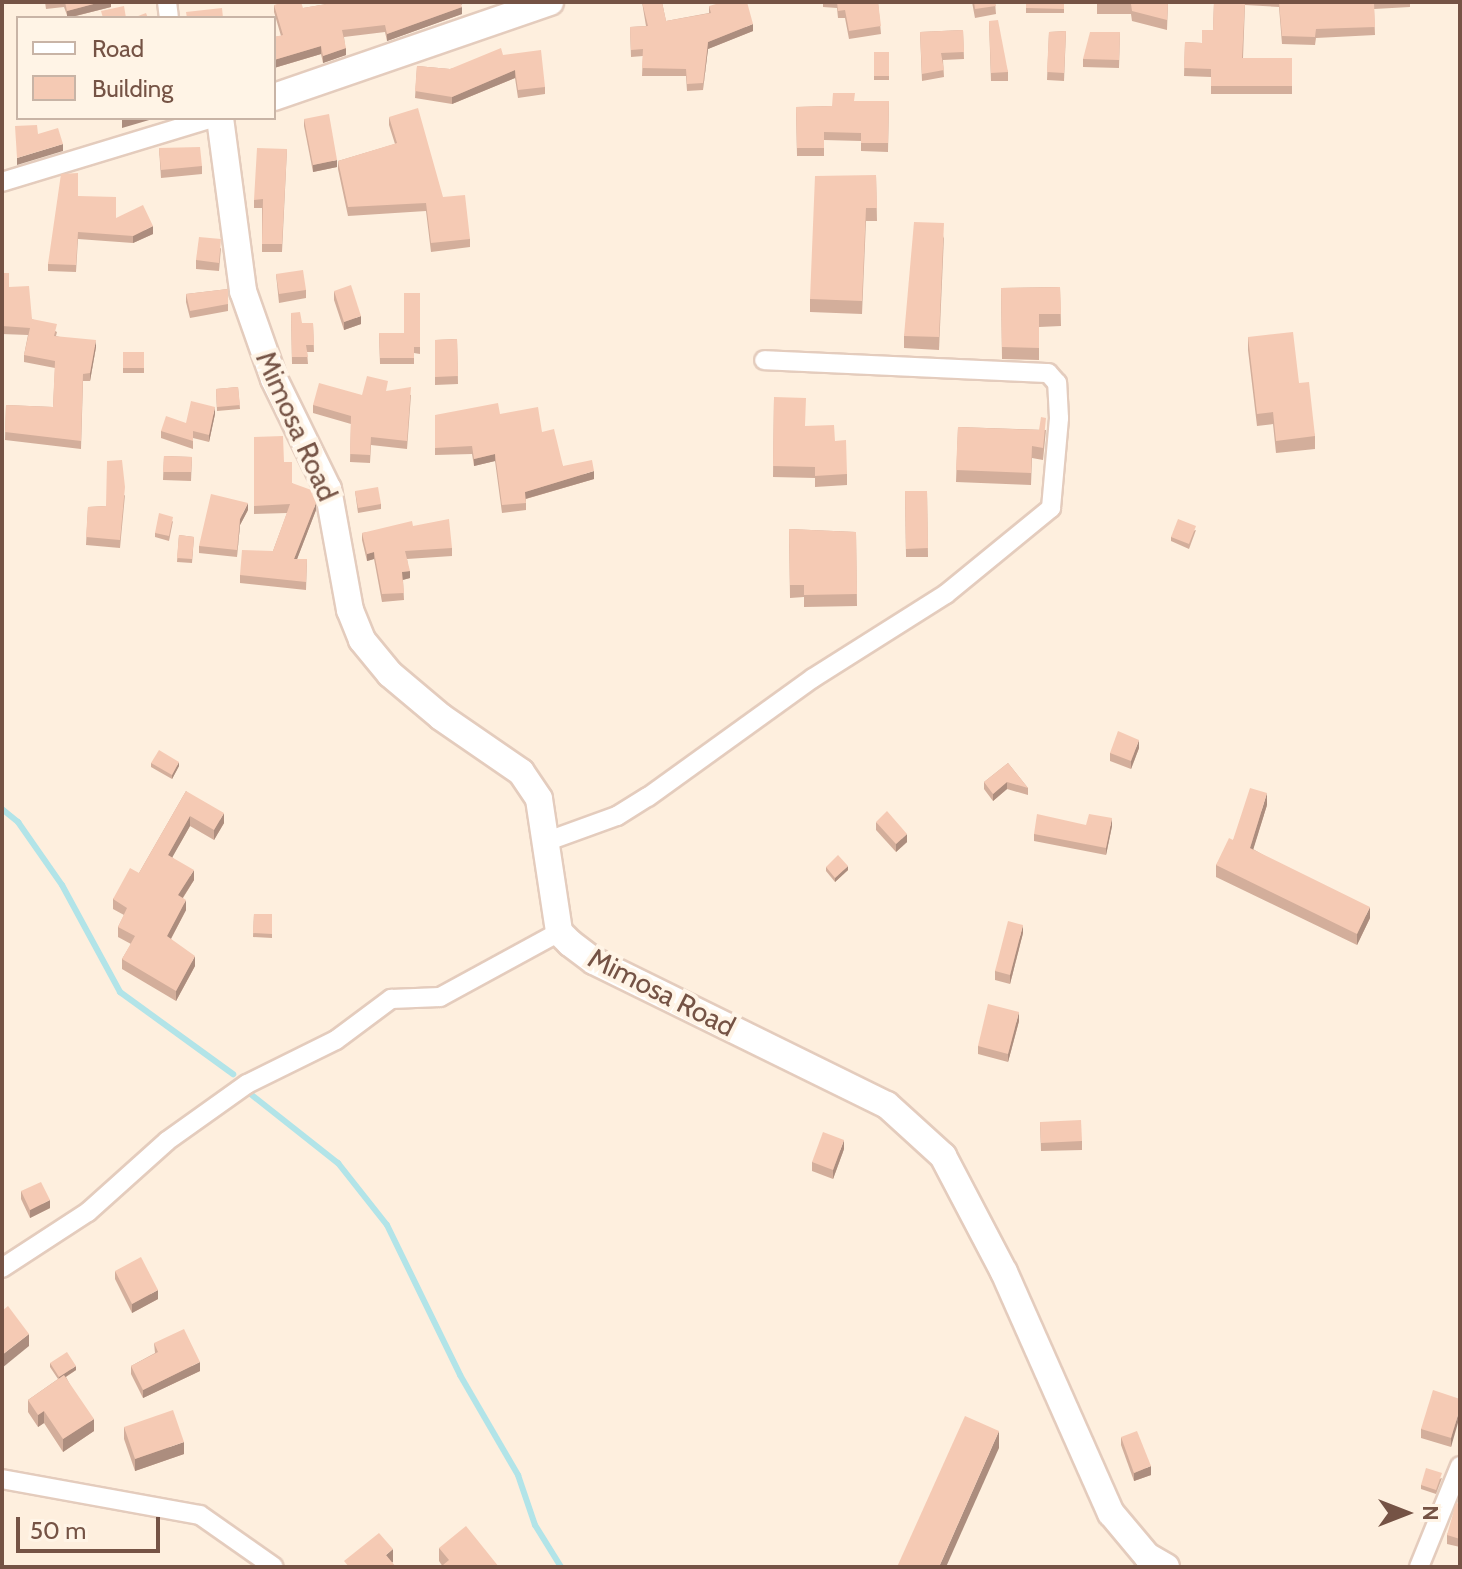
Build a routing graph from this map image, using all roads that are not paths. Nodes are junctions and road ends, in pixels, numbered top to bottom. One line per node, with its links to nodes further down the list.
1 (550, 2): 2 (street)
2 (276, 96)
3 (203, 120): 5 (street)
4 (206, 120): 7 (street, Mimosa Road)
5 (2, 182)
6 (764, 360): 7 (street)
7 (545, 842): 8 (street, Mimosa Road)
8 (559, 932): 9 (street); 13 (street, Mimosa Road)
9 (2, 1268)
10 (1460, 1466): 14 (street)
11 (2, 1479): 12 (street)
12 (274, 1567)
13 (1166, 1567)
14 (1419, 1567)

